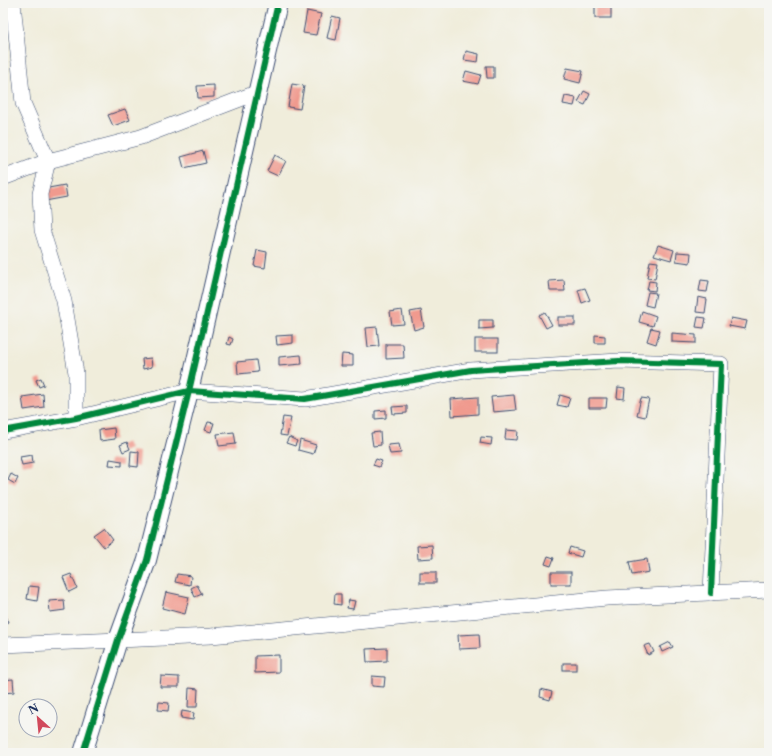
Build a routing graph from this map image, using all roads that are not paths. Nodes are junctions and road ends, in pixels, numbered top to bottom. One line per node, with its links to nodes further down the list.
1 (13, 3): 4 (street)
2 (278, 3): 3 (street)
3 (256, 93): 4 (street); 6 (street)
4 (48, 161): 5 (street); 7 (street)
5 (3, 178)
6 (189, 391): 7 (street); 10 (street); 11 (street)
7 (76, 418): 8 (street)
8 (3, 431)
9 (769, 590): 10 (street)
10 (711, 593): 11 (street)
11 (118, 640): 12 (street); 13 (street)
12 (3, 645)
13 (82, 753)

